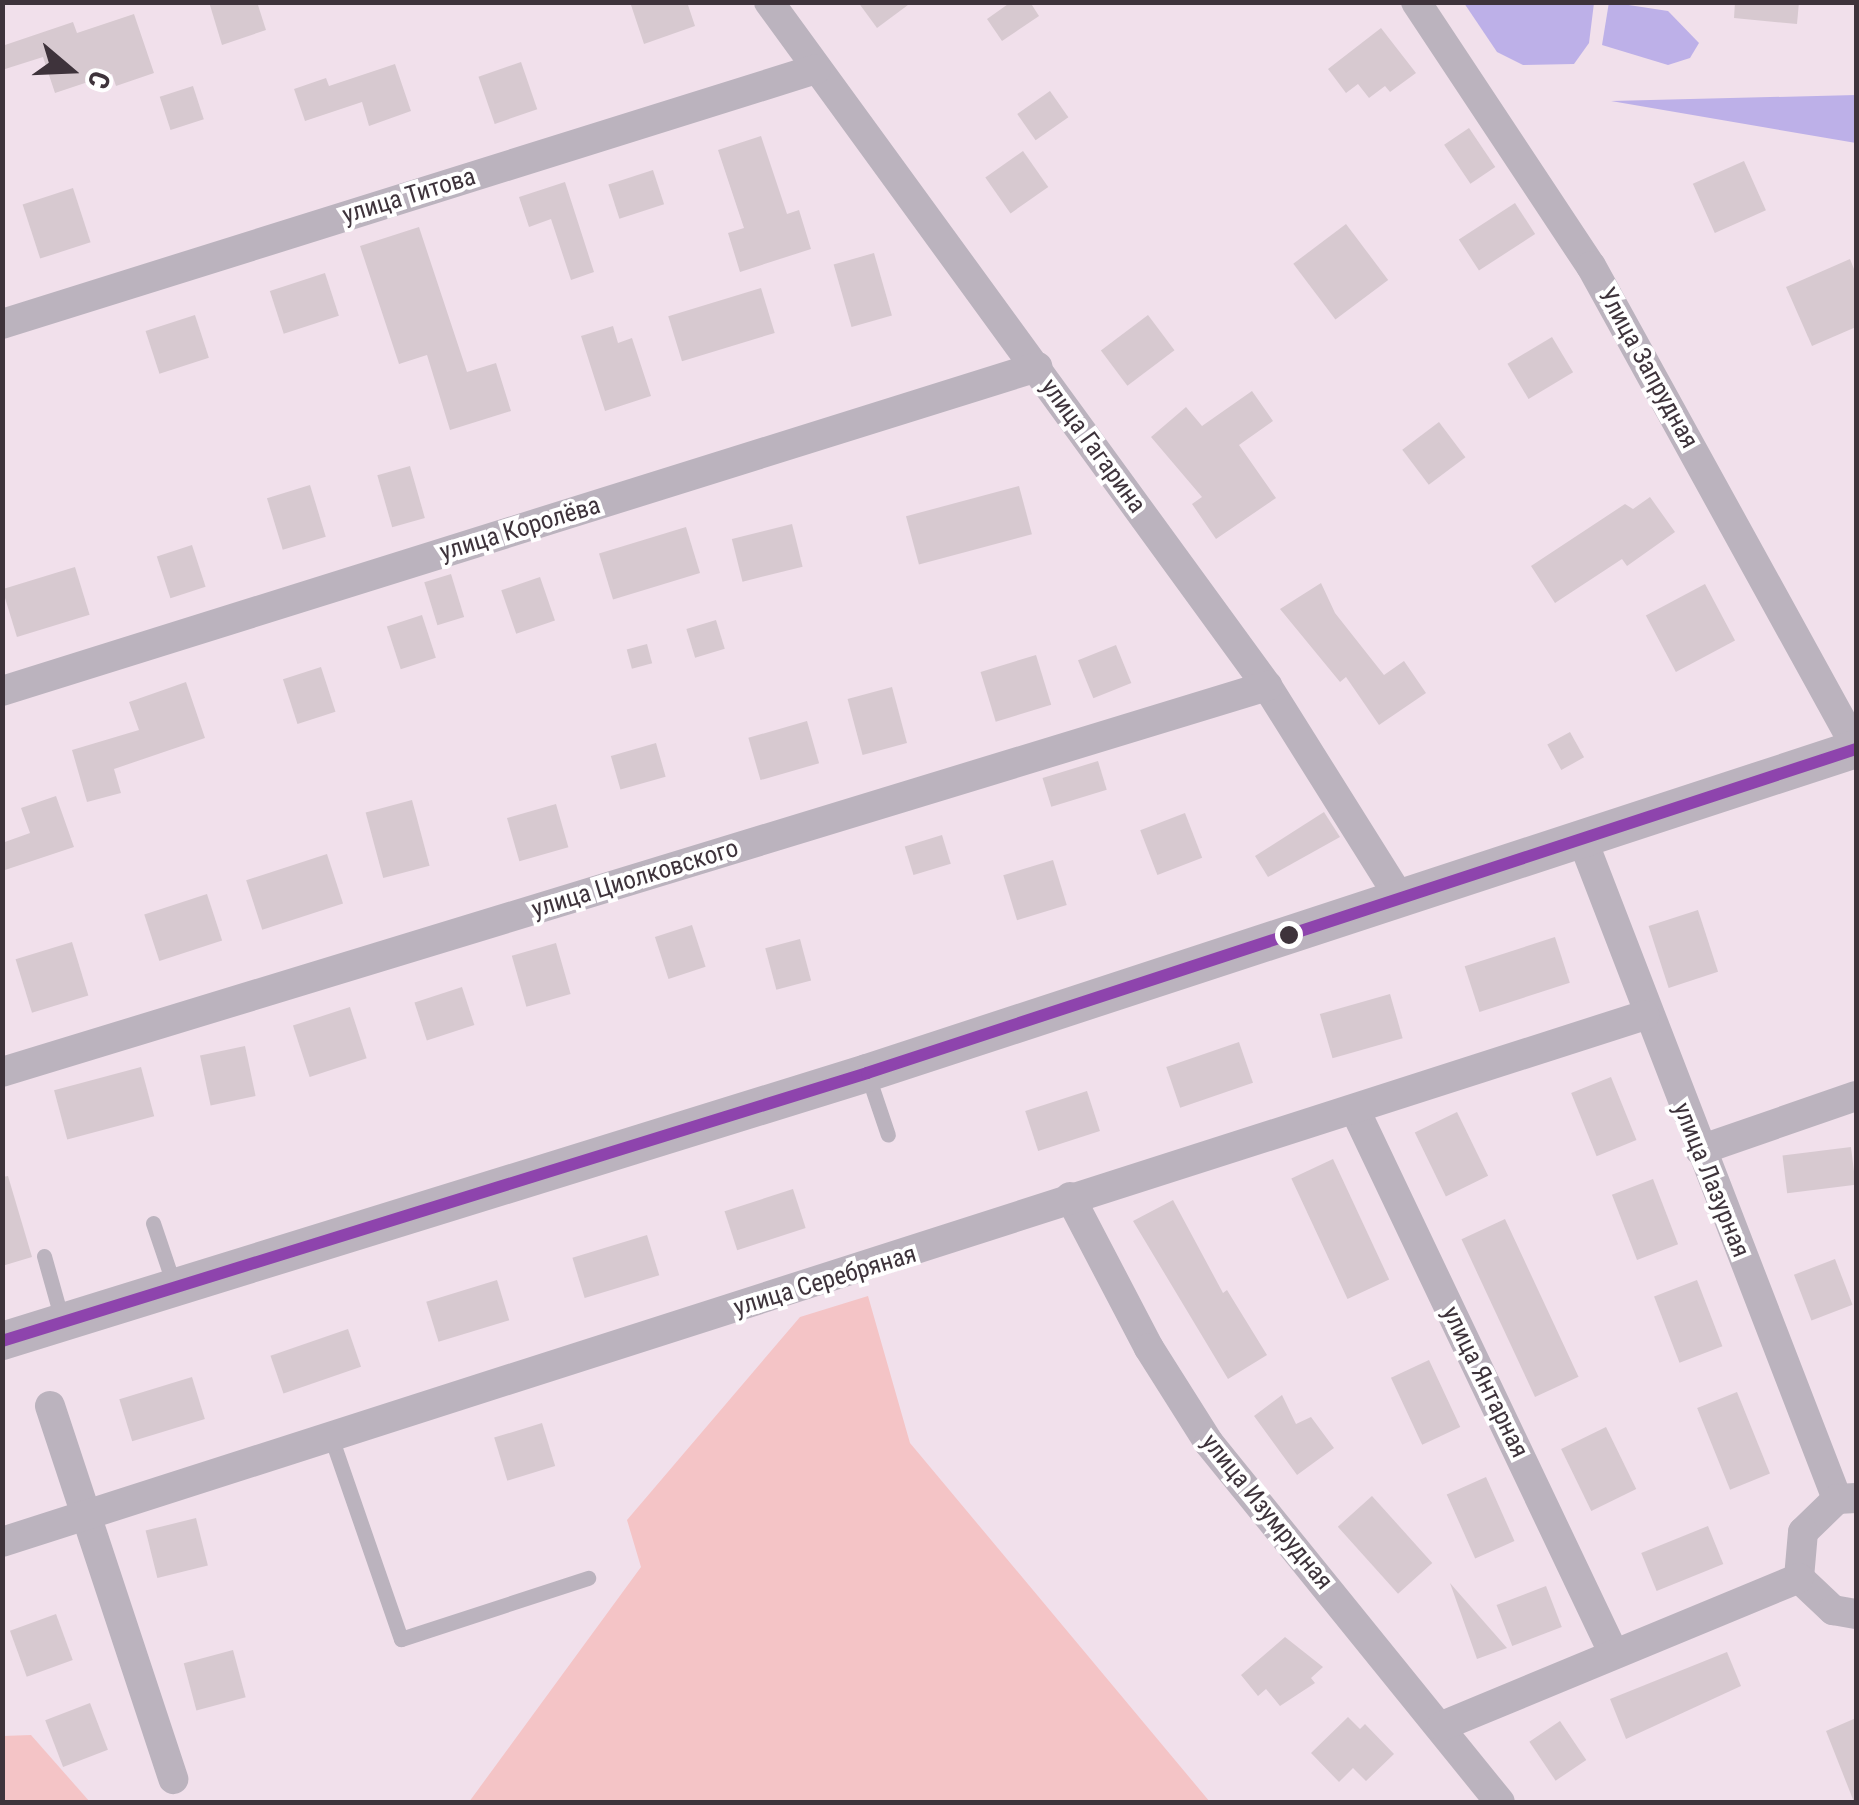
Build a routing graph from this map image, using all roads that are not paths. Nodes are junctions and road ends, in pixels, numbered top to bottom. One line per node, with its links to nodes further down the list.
1 (769, 2): 3 (street, улица Гагарина)
2 (1416, 2): 8 (street, Улица Запрудная)
3 (816, 69): 4 (street, улица Титова); 5 (street, улица Гагарина)
4 (2, 324)
5 (1037, 367): 6 (street, улица Гагарина); 7 (street, улица Королёва)
6 (1266, 686): 10 (street, улица Гагарина); 12 (street, улица Циолковского)
7 (2, 691)
8 (1856, 748): 9 (street)
9 (1583, 841): 10 (street); 11 (street, улица Лазурная)
10 (1402, 901): 13 (street)
11 (1645, 1016): 15 (street, улица Серебряная); 17 (street, улица Лазурная)
12 (2, 1072)
13 (867, 1074): 16 (lane); 21 (street)
14 (1856, 1096): 17 (street)
15 (1356, 1112): 18 (street, улица Серебряная); 32 (street, улица Янтарная)
16 (888, 1135)
17 (1700, 1150): 26 (street, улица Лазурная)
18 (1070, 1198): 25 (street, улица Серебряная); 33 (street, улица Изумрудная)
19 (152, 1223): 21 (lane)
20 (44, 1256): 22 (lane)
21 (175, 1288): 22 (street)
22 (63, 1322): 23 (street)
23 (2, 1341)
24 (50, 1406): 27 (street)
25 (331, 1437): 27 (street, улица Серебряная); 29 (lane)
26 (1847, 1499): 30 (street)
27 (85, 1516): 28 (street, улица Серебряная); 34 (street)
28 (2, 1542)
29 (588, 1578)
30 (1799, 1578): 31 (street); 32 (street)
31 (1856, 1614)
32 (1613, 1652): 33 (street)
33 (1442, 1726): 35 (street, улица Изумрудная)
34 (173, 1778)
35 (1500, 1802)

